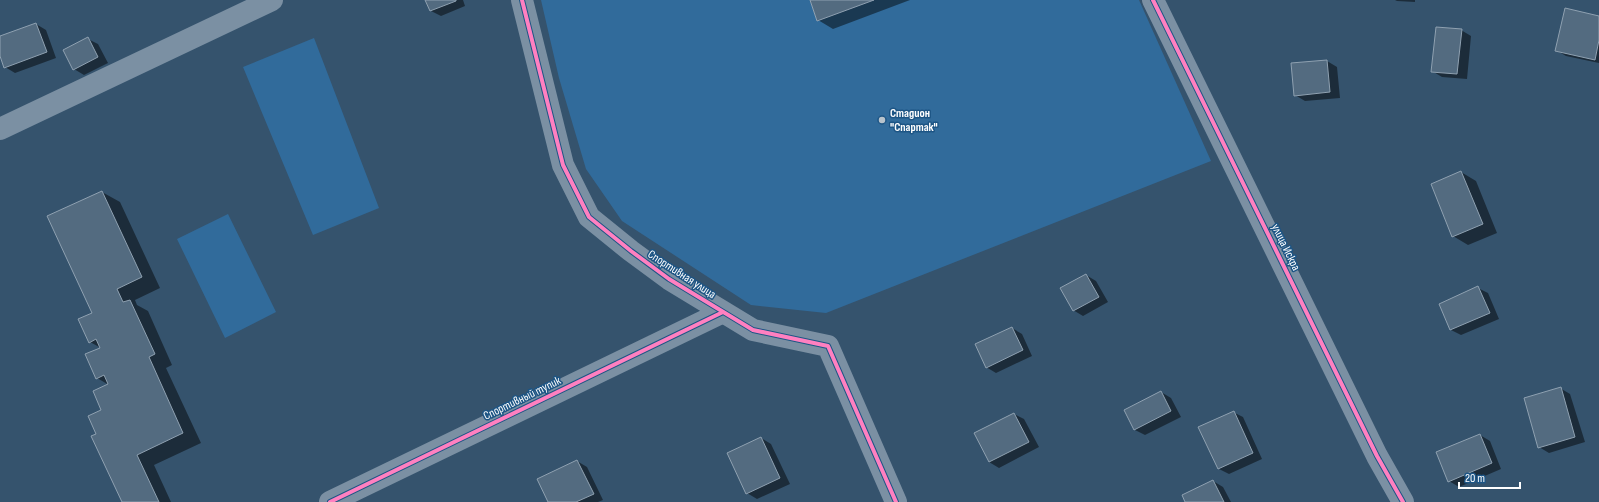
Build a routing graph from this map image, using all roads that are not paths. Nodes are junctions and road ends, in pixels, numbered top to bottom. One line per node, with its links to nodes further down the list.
1 (272, 0): 4 (street)
2 (522, 0): 5 (street, Спортивная улица)
3 (1153, 0): 8 (street, улица Искра)
4 (0, 129)
5 (724, 312): 6 (street, Спортивный тупик); 7 (street, Спортивная улица)
6 (330, 502)
7 (896, 502)
8 (1403, 502)

